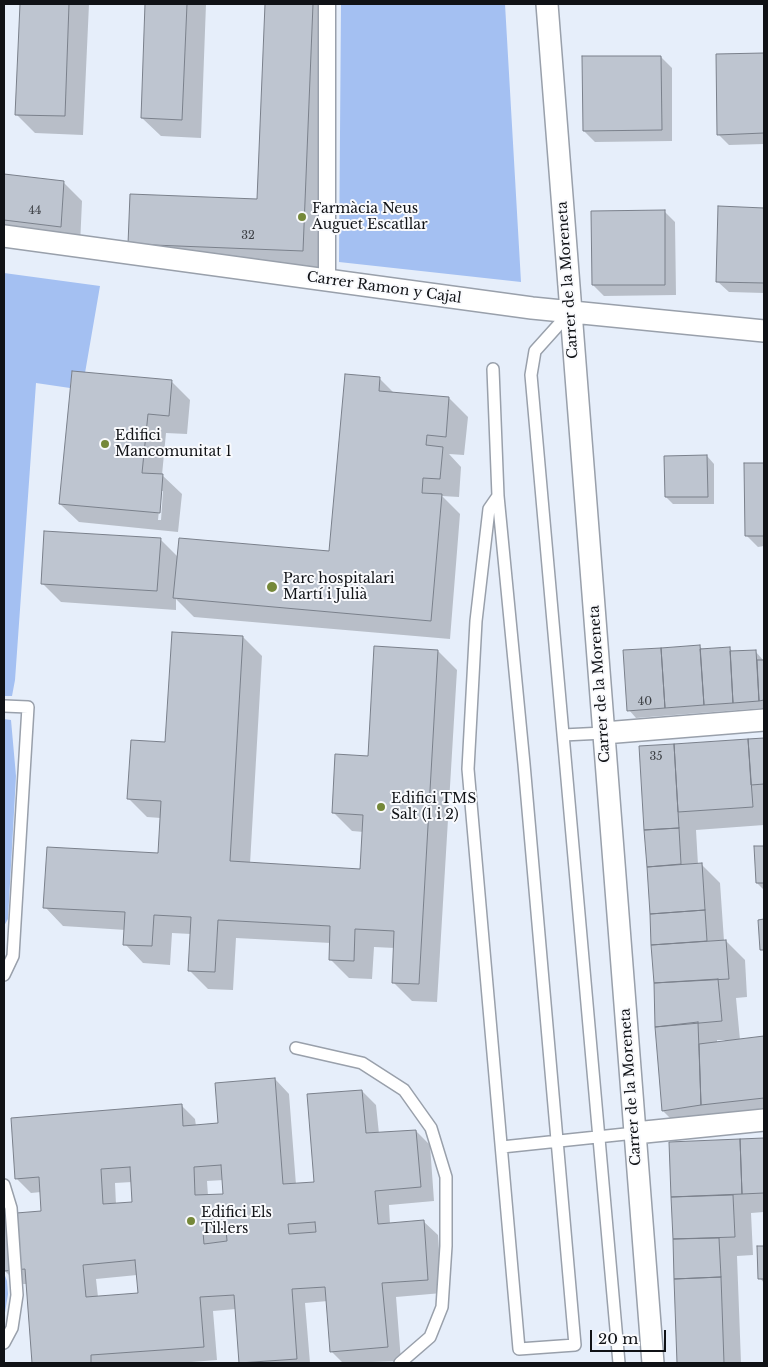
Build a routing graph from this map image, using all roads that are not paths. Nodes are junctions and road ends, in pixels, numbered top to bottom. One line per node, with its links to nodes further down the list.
1 (327, 4): 4 (street)
2 (547, 4): 5 (street, Carrer de la Moreneta)
3 (4, 236): 4 (street, Carrer Ramon y Cajal)
4 (327, 280): 5 (street, Carrer Ramon y Cajal)
5 (571, 311): 6 (street, Carrer Ramon y Cajal); 11 (street, Carrer de la Moreneta); 12 (lane)
6 (764, 331)
7 (493, 369): 8 (lane)
8 (498, 496): 19 (lane); 20 (lane)
9 (4, 706): 13 (lane)
10 (764, 720): 11 (street)
11 (604, 733): 12 (lane); 17 (street, Carrer de la Moreneta)
12 (563, 735): 18 (lane)
13 (9, 938): 14 (lane)
14 (4, 975)
15 (296, 1048): 23 (lane)
16 (764, 1120): 17 (street)
17 (635, 1133): 18 (lane); 25 (street, Carrer de la Moreneta)
18 (599, 1136): 19 (lane); 24 (lane)
19 (557, 1142): 20 (lane); 20 (lane)
20 (502, 1147)
21 (4, 1185): 22 (lane)
22 (4, 1343)
23 (400, 1363)
24 (619, 1363)
25 (653, 1363)

